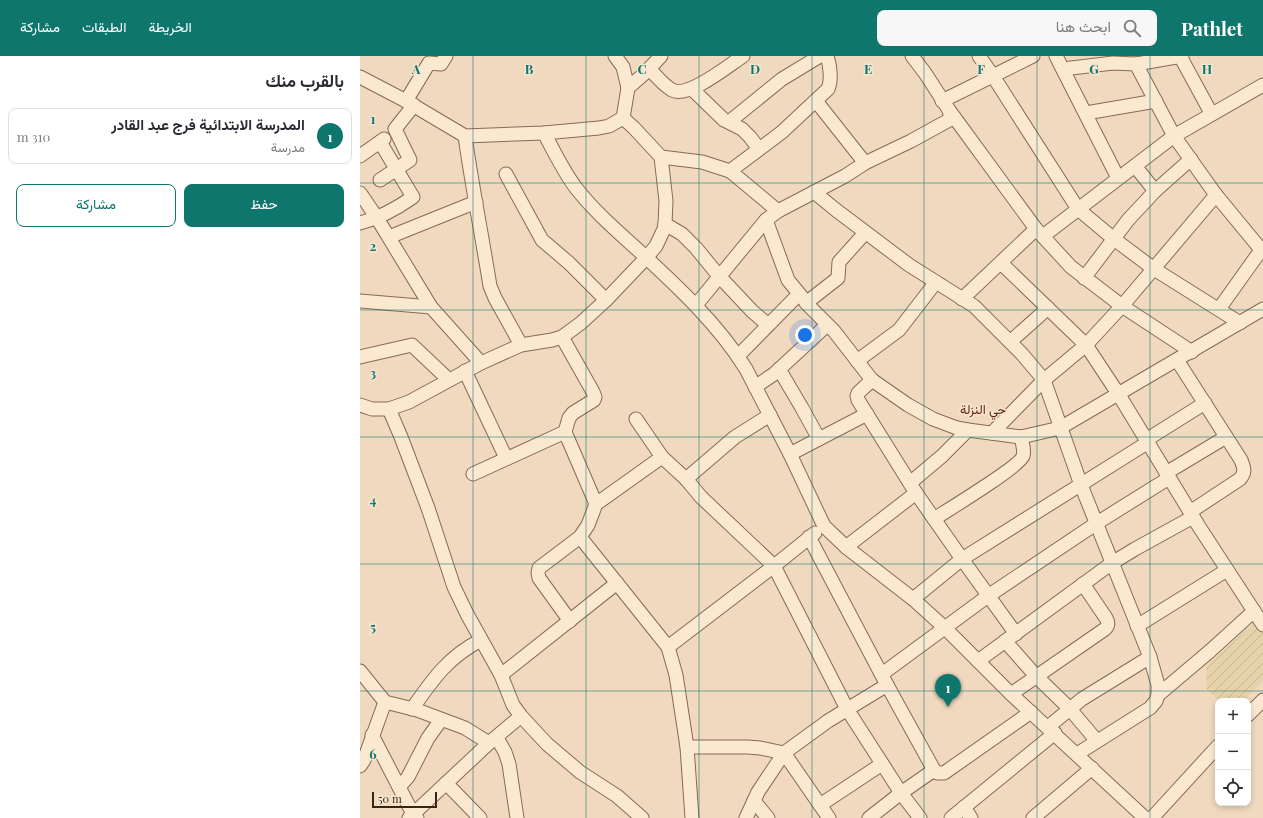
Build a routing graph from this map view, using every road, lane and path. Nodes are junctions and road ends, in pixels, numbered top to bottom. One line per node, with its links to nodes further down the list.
1 (446, 56): 22 (street)
2 (615, 56): 18 (street)
3 (661, 56): 13 (street)
4 (743, 56): 19 (street)
5 (912, 56): 23 (street)
6 (979, 56): 15 (street)
7 (1032, 56): 15 (street)
8 (1056, 56): 14 (street)
9 (1181, 56): 12 (street); 25 (street)
10 (827, 57): 20 (street); 27 (street)
11 (1111, 60): 12 (street); 14 (street)
12 (1136, 64): 21 (street)
13 (649, 68): 18 (street); 19 (street)
14 (1063, 69): 24 (street)
15 (993, 76): 23 (street); 47 (street)
16 (362, 82): 22 (street)
17 (1263, 85): 25 (street)
18 (628, 88): 26 (street)
19 (692, 89): 27 (street)
20 (816, 100): 31 (street); 35 (street)
21 (1156, 101): 24 (street); 30 (street)
22 (410, 103): 29 (street); 37 (street)
23 (946, 105): 35 (street); 53 (street)
24 (1086, 112): 40 (street)
25 (1211, 114): 30 (street)
26 (623, 118): 28 (street); 33 (street)
27 (729, 122): 31 (street)
28 (544, 133): 29 (street); 58 (street)
29 (465, 136): 46 (street)
30 (1174, 136): 34 (street); 36 (street)
31 (760, 149): 38 (street)
32 (360, 156): 37 (street)
33 (661, 157): 38 (street); 52 (street)
34 (1191, 159): 42 (street); 45 (street)
35 (865, 163): 43 (street)
36 (1134, 166): 40 (street); 42 (street)
37 (396, 169): 41 (street); 49 (street)
38 (730, 171): 48 (street)
39 (506, 174): 66 (street)
40 (1118, 178): 47 (street)
41 (380, 180)
42 (1155, 191): 56 (street)
43 (814, 192): 48 (street); 54 (street)
44 (360, 193): 49 (street)
45 (1216, 195): 57 (street); 60 (street)
46 (476, 202): 55 (street); 79 (street)
47 (1078, 209): 53 (street); 56 (street)
48 (778, 211): 50 (street)
49 (377, 218): 51 (street); 55 (street)
50 (766, 220): 61 (street); 64 (street)
51 (360, 223)
52 (665, 224): 58 (street); 61 (street)
53 (1039, 232): 59 (street); 62 (street)
54 (865, 233): 63 (street); 64 (street)
55 (389, 237): 70 (street)
56 (1114, 239): 60 (street); 62 (street)
57 (1262, 251): 73 (street)
58 (646, 258): 66 (street); 68 (street)
59 (1002, 263): 65 (street); 71 (street)
60 (1154, 269): 69 (street); 73 (street)
61 (719, 276): 68 (street); 75 (street)
62 (1084, 278): 69 (street)
63 (936, 282): 65 (street); 85 (street)
64 (803, 299): 75 (street); 76 (street)
65 (962, 299): 78 (street)
66 (606, 300): 77 (street)
67 (360, 301): 70 (street)
68 (696, 305): 82 (street)
69 (1122, 306): 80 (street); 81 (street)
70 (431, 307): 86 (street)
71 (1048, 308): 78 (street); 80 (street)
72 (1263, 309): 74 (street)
73 (1219, 310): 74 (street)
74 (1240, 323): 81 (street)
75 (768, 325): 82 (street)
76 (827, 325): 85 (street); 87 (street)
77 (562, 337): 79 (street); 102 (street)
78 (1010, 342): 91 (street)
79 (521, 345): 86 (street)
80 (1086, 346): 91 (street); 93 (street)
81 (1192, 352): 84 (street)
82 (738, 356): 92 (street)
83 (360, 357): 89 (street)
84 (1177, 360): 93 (street); 94 (street)
85 (857, 361): 90 (street)
86 (481, 363): 88 (street)
87 (779, 369): 92 (street); 106 (street)
88 (465, 371): 89 (street); 109 (street)
89 (449, 380): 96 (street)
90 (872, 380): 97 (street); 101 (street)
91 (1044, 380): 100 (street); 103 (street)
92 (755, 387): 98 (street)
93 (1119, 395): 100 (street); 107 (street)
94 (1205, 403): 105 (street); 107 (street)
95 (360, 405): 96 (street)
96 (389, 409): 138 (street)
97 (867, 414): 106 (street); 115 (street)
98 (770, 415): 108 (street); 113 (street)
99 (636, 419): 110 (street)
100 (1060, 428): 104 (street); 114 (street)
101 (968, 430): 103 (street); 115 (street)
102 (565, 432): 109 (street); 116 (street)
103 (992, 433): 104 (street)
104 (1021, 437): 118 (street)
105 (1226, 437): 112 (street); 117 (street)
106 (819, 439): 108 (street)
107 (1147, 442): 112 (street); 114 (street)
108 (790, 454): 120 (street)
109 (506, 458): 111 (street)
110 (662, 458): 113 (street); 116 (street)
111 (473, 474)
112 (1167, 475): 117 (street); 119 (street)
113 (686, 479): 126 (street)
114 (1081, 485): 119 (street); 124 (street)
115 (913, 488): 118 (street); 123 (street)
116 (596, 504): 121 (street)
117 (1191, 515): 125 (street); 127 (street)
118 (934, 519): 124 (street)
119 (1097, 523): 125 (street); 130 (street)
120 (824, 526): 122 (street); 123 (street)
121 (580, 536): 128 (street); 133 (street)
122 (809, 537): 126 (street); 146 (street)
123 (846, 546): 131 (street)
124 (962, 559): 130 (street); 131 (street)
125 (1112, 563): 129 (street); 135 (street)
126 (774, 566): 140 (street); 153 (street)
127 (1227, 570): 132 (street); 135 (street)
128 (617, 583): 133 (street); 140 (street)
129 (1083, 584): 137 (street); 145 (street)
130 (988, 596): 136 (street); 137 (street)
131 (914, 599): 136 (street)
132 (1254, 611): 134 (street); 148 (street)
133 (570, 620): 144 (street)
134 (1263, 625)
135 (1137, 626): 141 (street)
136 (945, 628): 142 (street); 146 (street)
137 (1016, 634): 139 (street)
138 (481, 640): 144 (street); 152 (street)
139 (1005, 641): 142 (street); 145 (street)
140 (668, 647): 162 (street)
141 (1150, 657): 148 (street); 151 (street)
142 (978, 661): 147 (street)
143 (360, 671): 150 (street)
144 (501, 675): 156 (street)
145 (1036, 676): 147 (street); 151 (street)
146 (884, 680): 153 (street); 169 (street)
147 (1011, 694): 154 (street)
148 (1158, 695): 161 (street)
149 (1263, 700): 155 (street)
150 (385, 702): 152 (street); 159 (street)
151 (1069, 708): 158 (street); 161 (street)
152 (412, 709): 157 (street)
153 (847, 709): 164 (street); 166 (street)
154 (1032, 712): 158 (street); 169 (street)
155 (1251, 712)
156 (521, 716): 160 (street); 180 (street)
157 (440, 720): 160 (street); 171 (street)
158 (1051, 730): 165 (street); 175 (street)
159 (372, 735): 167 (street); 171 (street)
160 (493, 741): 170 (street); 179 (street)
161 (1097, 741): 165 (street)
162 (687, 747): 164 (street); 181 (street)
163 (1215, 749): 190 (street)
164 (784, 753): 173 (street); 174 (street)
165 (1077, 754): 168 (street)
166 (882, 764): 172 (street); 174 (street)
167 (360, 766)
168 (1092, 768): 176 (street); 189 (street)
169 (934, 770): 172 (street)
170 (446, 783): 177 (street); 178 (street)
171 (399, 787): 177 (street)
172 (901, 793): 185 (street); 186 (street)
173 (754, 801): 182 (street); 183 (street)
174 (820, 805): 184 (street)
175 (967, 813): 187 (street)
176 (1046, 814): 188 (street)
177 (413, 817)
178 (480, 818)
179 (517, 818)
180 (642, 818)
181 (692, 818)
182 (746, 818)
183 (768, 818)
184 (829, 818)
185 (869, 818)
186 (920, 818)
187 (951, 818)
188 (1033, 818)
189 (1145, 818)
190 (1152, 818)

